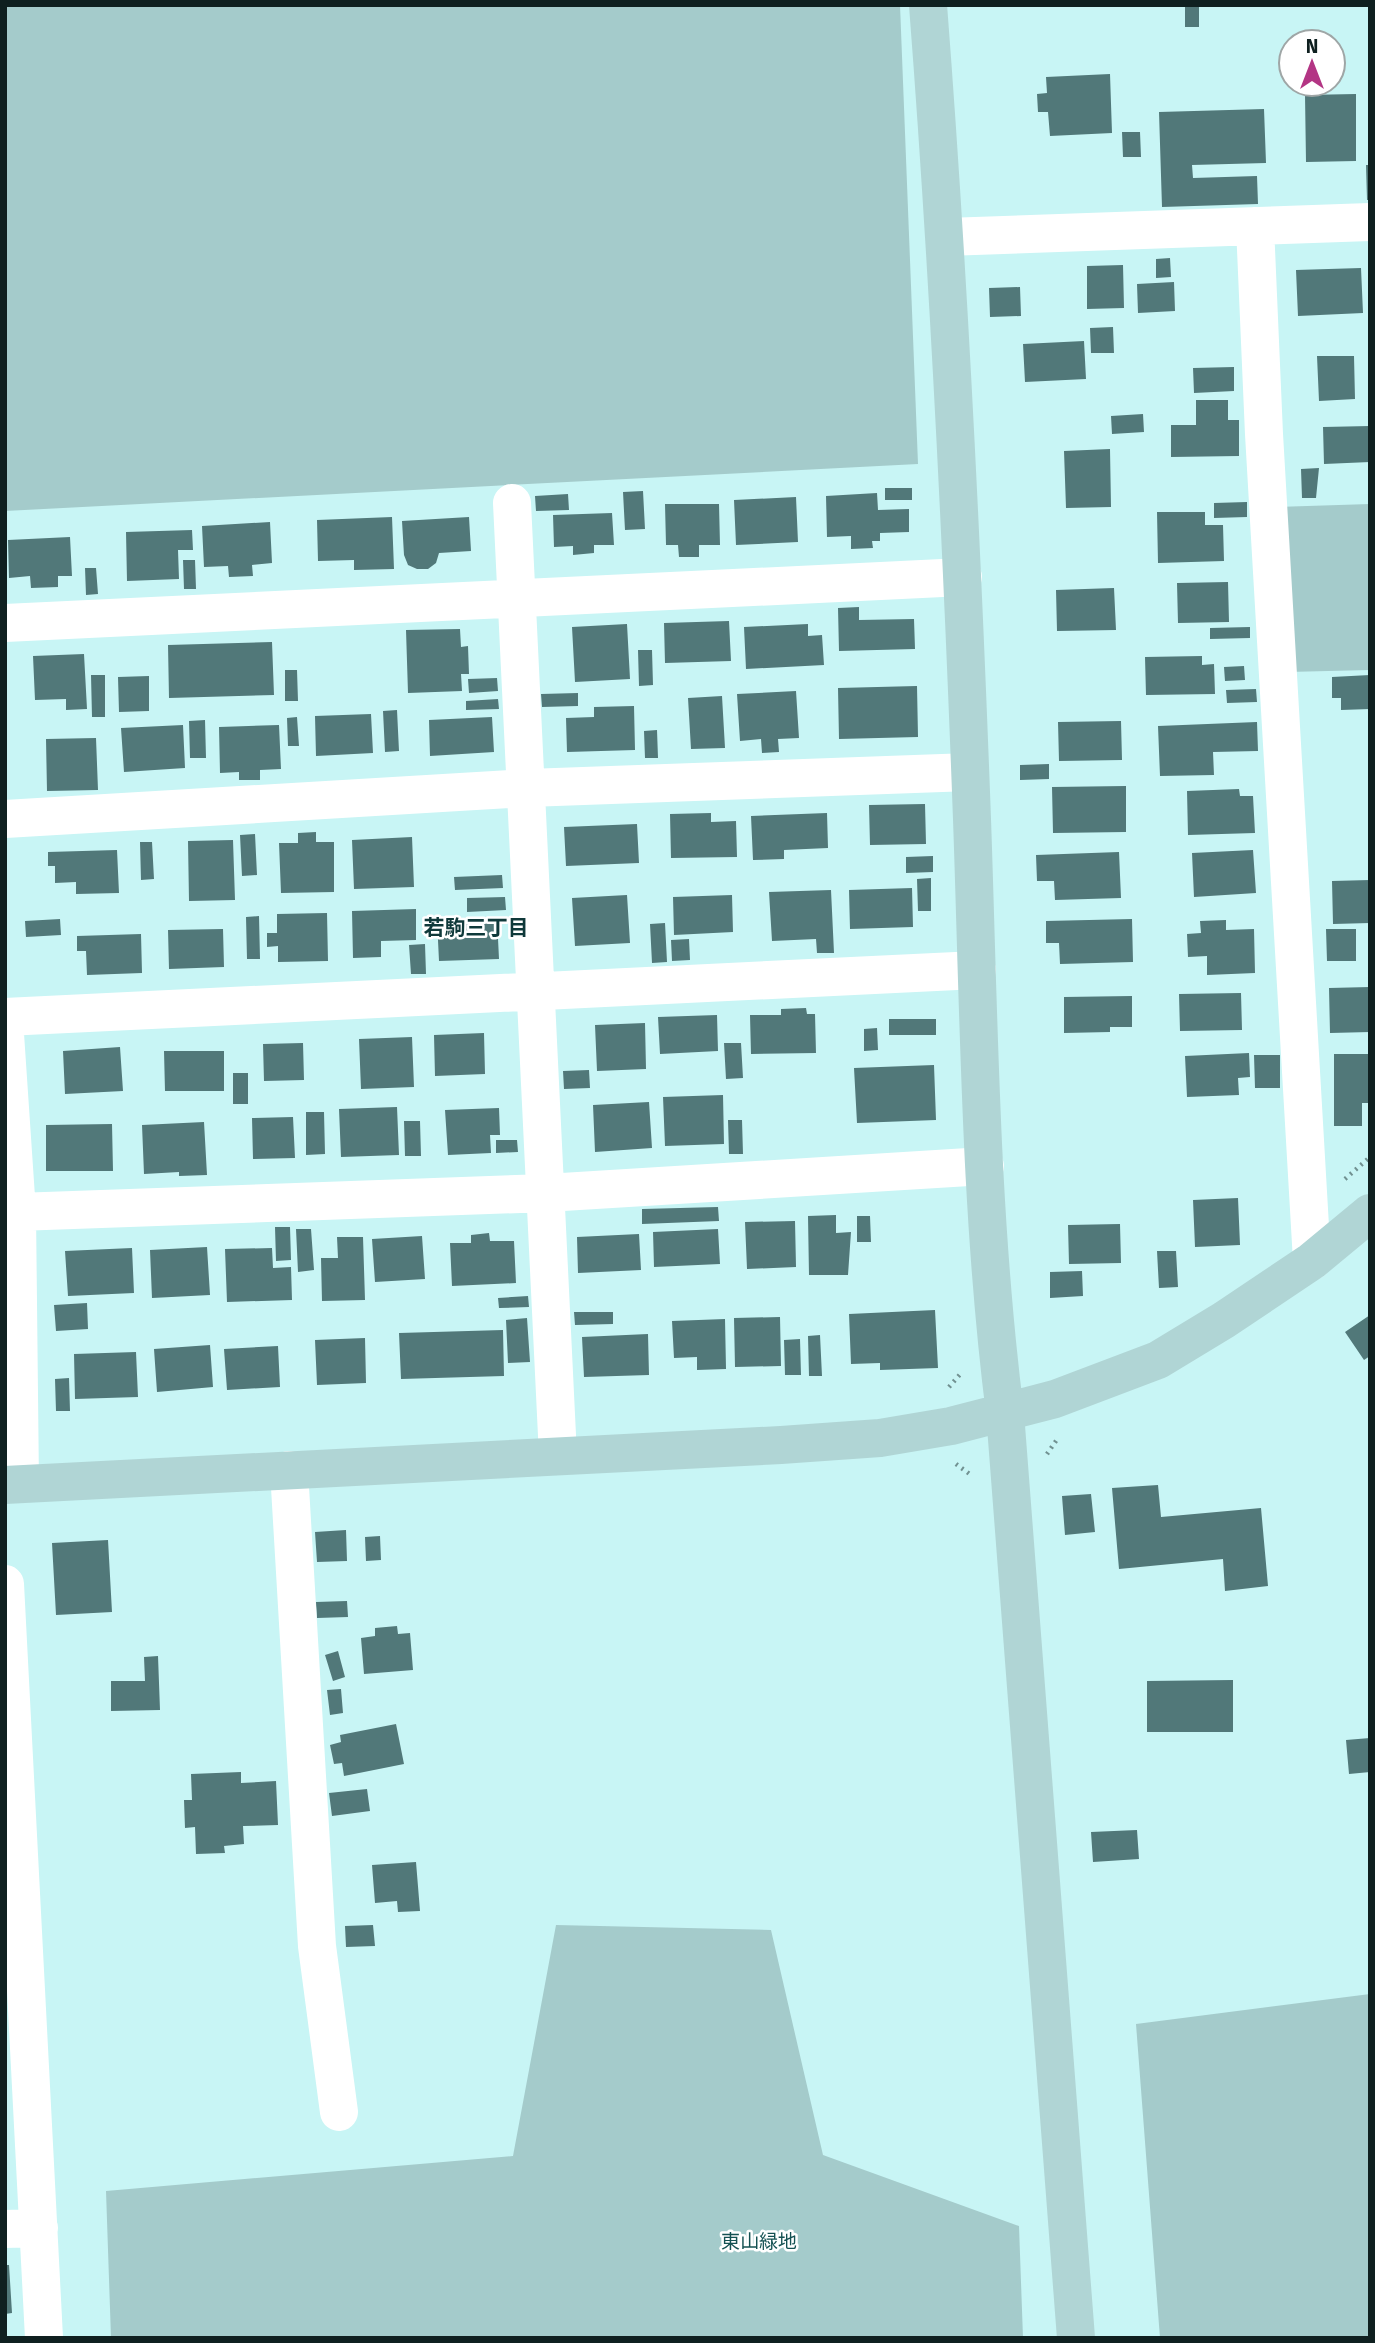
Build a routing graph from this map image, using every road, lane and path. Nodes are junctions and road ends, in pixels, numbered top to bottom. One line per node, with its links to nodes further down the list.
1 (928, 5): 4 (street)
2 (1370, 222): 3 (street)
3 (1255, 226): 4 (street); 20 (street)
4 (946, 237): 6 (street)
5 (512, 503): 7 (street)
6 (964, 577): 7 (street); 9 (street)
7 (518, 597): 8 (street); 10 (street)
8 (5, 623)
9 (970, 772): 10 (street); 12 (street)
10 (528, 788): 11 (street); 13 (street)
11 (5, 819)
12 (978, 970): 13 (street); 17 (street)
13 (536, 990): 14 (street); 18 (street)
14 (5, 1017)
15 (5, 1034): 19 (street)
16 (1370, 1157): 20 (path)
17 (985, 1166): 18 (street); 23 (street)
18 (546, 1193): 19 (street); 24 (street)
19 (17, 1212): 26 (street)
20 (1310, 1213): 22 (street)
21 (1370, 1213): 22 (street)
22 (1312, 1261): 23 (street)
23 (1004, 1413): 24 (street); 33 (street)
24 (558, 1457): 25 (street)
25 (289, 1470): 26 (street); 30 (street)
26 (13, 1484)
27 (5, 1584): 28 (street)
28 (9, 1755): 29 (street)
29 (15, 1987): 31 (street)
30 (339, 2112)
31 (22, 2228): 32 (street)
32 (44, 2338)
33 (1076, 2338)

